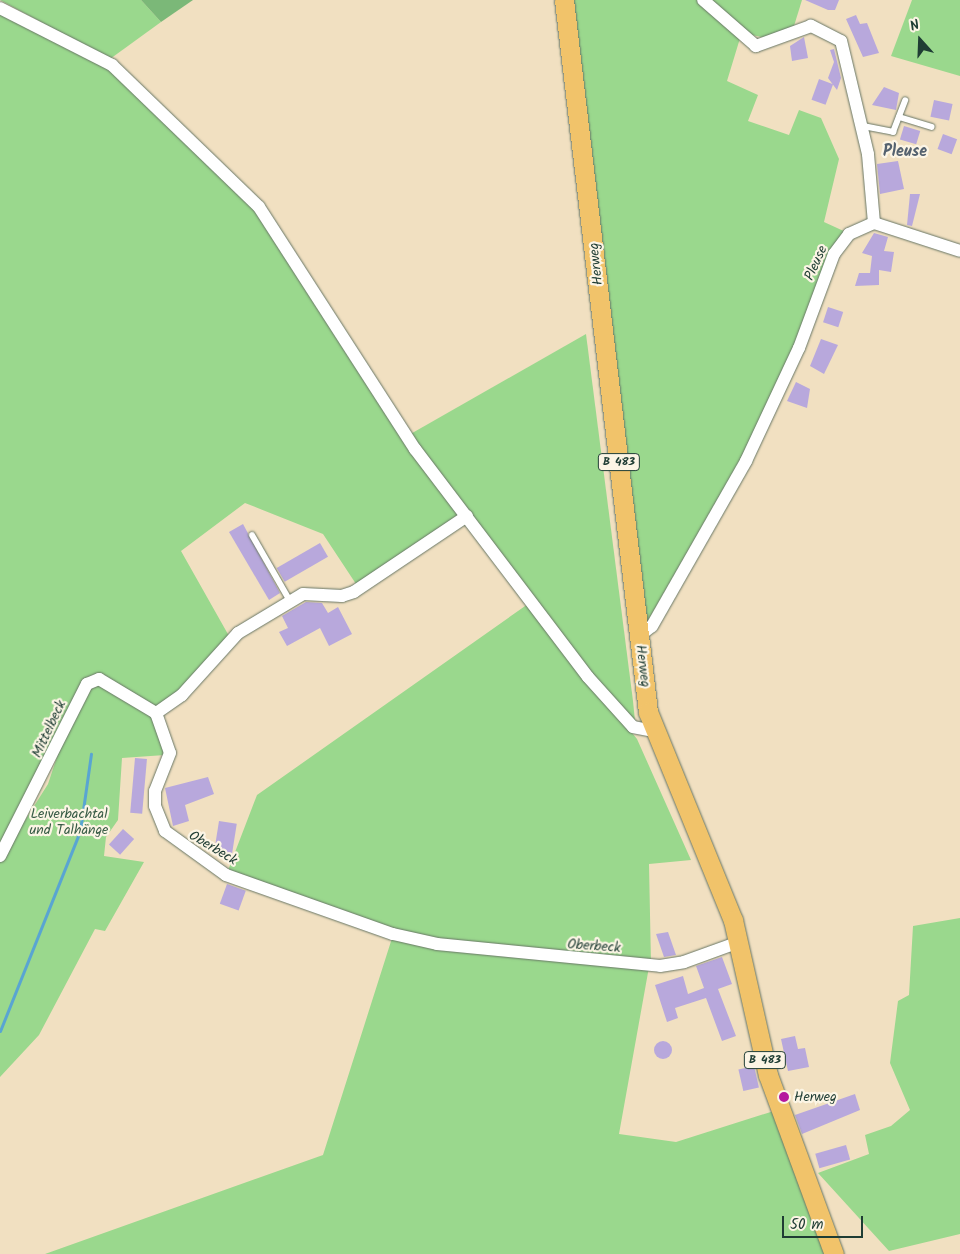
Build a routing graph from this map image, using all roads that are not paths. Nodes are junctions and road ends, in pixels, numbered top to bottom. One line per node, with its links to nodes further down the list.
1 (564, 0): 13 (main road, Herweg / B 483)
2 (703, 0): 6 (street)
3 (0, 8): 10 (street)
4 (905, 100): 5 (lane)
5 (899, 117): 6 (lane); 7 (lane)
6 (863, 126): 8 (street)
7 (931, 127)
8 (874, 223): 9 (street); 13 (street, Pleuse)
9 (960, 251)
10 (467, 516): 12 (street); 15 (street)
11 (252, 535): 12 (lane)
12 (290, 601): 14 (street)
13 (639, 636): 15 (main road, Herweg / B 483)
14 (156, 714): 16 (street, Mittelbeck); 17 (street, Oberbeck)
15 (653, 731): 17 (main road, Herweg / B 483)
16 (0, 856)
17 (739, 942): 18 (main road, Herweg / B 483)
18 (834, 1254)

